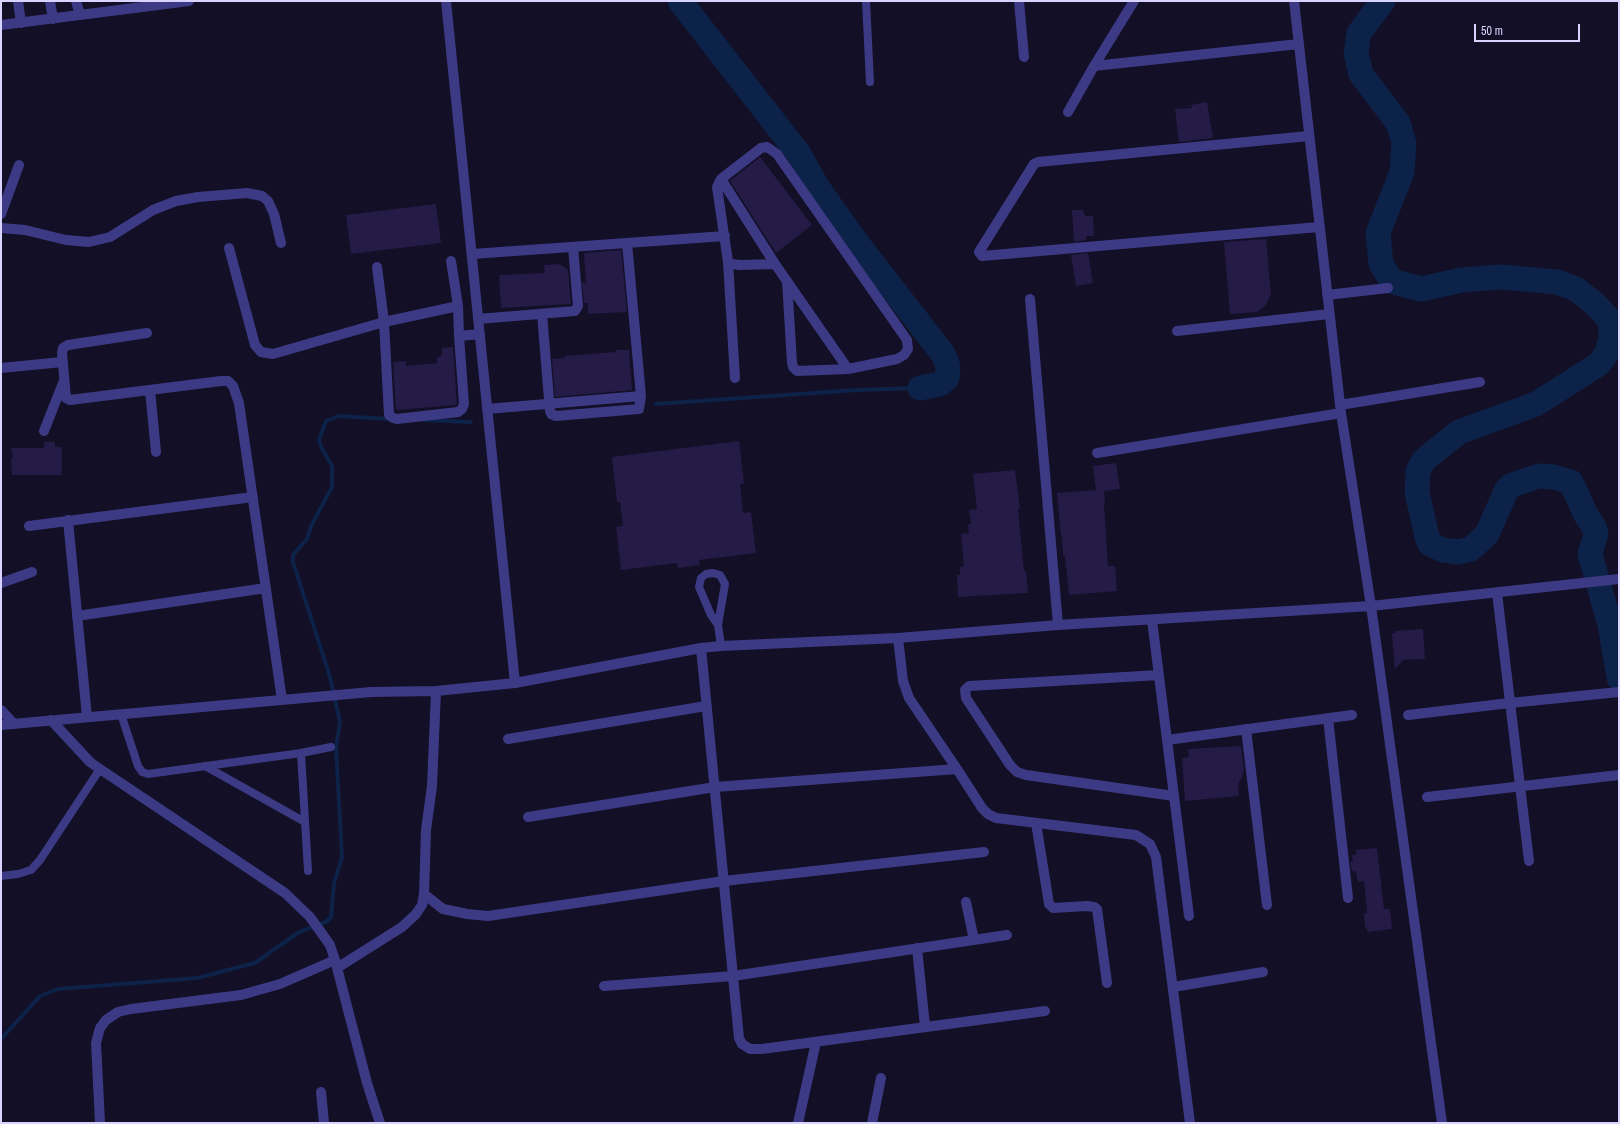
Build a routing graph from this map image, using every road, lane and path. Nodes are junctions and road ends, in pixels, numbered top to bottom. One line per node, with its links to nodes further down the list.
1 (18, 1): 13 (street)
2 (50, 1): 12 (street)
3 (76, 1): 11 (street)
4 (190, 1): 10 (street)
5 (446, 1): 31 (street)
6 (866, 1): 18 (lane)
7 (1018, 1): 16 (street)
8 (1134, 1): 17 (street)
9 (1294, 1): 15 (street)
10 (171, 2): 11 (street)
11 (80, 15): 12 (street)
12 (53, 19): 13 (street)
13 (21, 23): 14 (street)
14 (1, 25)
15 (1299, 44): 17 (street); 20 (street)
16 (1024, 58)
17 (1094, 66): 19 (street)
18 (870, 82)
19 (1068, 112)
20 (1309, 136): 25 (street); 25 (street)
21 (19, 165): 23 (street)
22 (721, 179): 26 (street); 34 (street); 51 (street)
23 (1, 214)
24 (1, 228): 27 (street)
25 (1319, 228): 38 (street)
26 (725, 236): 28 (street); 33 (street)
27 (281, 243)
28 (627, 243): 29 (street); 56 (street)
29 (573, 247): 31 (street); 41 (street)
30 (229, 248): 44 (street)
31 (472, 254): 43 (street)
32 (451, 261): 40 (street)
33 (728, 262): 34 (street); 52 (street)
34 (775, 264): 36 (street)
35 (377, 268): 44 (street)
36 (787, 281): 51 (street); 51 (street)
37 (1388, 288): 38 (street)
38 (1327, 295): 42 (street)
39 (1030, 299): 74 (street)
40 (458, 306): 44 (street); 48 (street)
41 (542, 314): 43 (street); 56 (street)
42 (1329, 314): 45 (street); 58 (street)
43 (478, 318): 47 (street)
44 (384, 322): 48 (street)
45 (1177, 331)
46 (147, 333): 49 (street)
47 (480, 334): 48 (street); 57 (street)
48 (459, 336)
49 (62, 362): 50 (street); 53 (street)
50 (1, 368)
51 (848, 369)
52 (735, 378)
53 (64, 381): 55 (street); 59 (street)
54 (1480, 382): 58 (street)
55 (150, 390): 60 (street); 62 (street)
56 (549, 403): 57 (street)
57 (487, 409): 79 (street)
58 (1340, 409): 61 (street); 70 (street)
59 (44, 431)
60 (156, 452)
61 (1097, 453)
62 (253, 497): 63 (street); 68 (street)
63 (68, 520): 64 (street); 71 (street)
64 (29, 526)
65 (32, 572): 67 (street)
66 (1618, 579): 69 (street)
67 (1, 583)
68 (266, 588): 71 (street); 82 (street)
69 (1497, 593): 70 (street); 83 (street)
70 (1371, 606): 72 (street); 140 (street)
71 (77, 616): 89 (street)
72 (1152, 620): 74 (street); 78 (street)
73 (718, 625): 73 (lane); 76 (lane)
74 (1058, 625): 75 (street)
75 (898, 638): 76 (street); 101 (street)
76 (721, 646): 77 (street)
77 (701, 648): 79 (street); 84 (street)
78 (1159, 675): 96 (street); 105 (street)
79 (515, 683): 80 (street)
80 (436, 691): 82 (street); 115 (street)
81 (1619, 692): 83 (street)
82 (282, 700): 86 (street)
83 (1510, 703): 88 (street); 104 (street)
84 (706, 706): 95 (street); 103 (street)
85 (1, 710): 92 (street)
86 (121, 714): 89 (street); 99 (lane)
87 (1352, 715): 90 (street)
88 (1408, 715)
89 (87, 717): 91 (street)
90 (1328, 718): 94 (street); 116 (street)
91 (51, 720): 92 (street); 100 (street)
92 (14, 724): 93 (street)
93 (1, 725)
94 (1246, 729): 96 (street); 118 (street)
95 (508, 739)
96 (1168, 740): 105 (street)
97 (331, 747): 98 (lane)
98 (301, 753): 99 (lane); 108 (lane)
99 (205, 766): 108 (lane)
100 (100, 769): 113 (lane); 123 (street)
101 (957, 769): 103 (street); 109 (street)
102 (1619, 775): 104 (street)
103 (714, 787): 107 (street); 114 (street)
104 (1520, 787): 106 (street); 111 (street)
105 (1174, 796): 119 (street)
106 (1427, 797)
107 (528, 817)
108 (305, 822): 112 (lane)
109 (1036, 823): 126 (street); 128 (street)
110 (984, 852): 114 (street)
111 (1529, 861)
112 (308, 871)
113 (1, 876)
114 (724, 880): 115 (street); 125 (street)
115 (424, 894): 123 (street)
116 (1348, 898)
117 (966, 902): 121 (street)
118 (1267, 905)
119 (1189, 916)
120 (1007, 935): 121 (street)
121 (974, 940): 122 (street)
122 (917, 948): 125 (street); 130 (street)
123 (336, 964): 134 (street); 136 (street)
124 (1263, 972): 128 (street)
125 (733, 976): 127 (street); 131 (street)
126 (1107, 983)
127 (604, 986)
128 (1173, 987): 139 (street)
129 (1045, 1011): 130 (street)
130 (925, 1026): 131 (street)
131 (816, 1042): 137 (street)
132 (881, 1078): 138 (street)
133 (321, 1092): 135 (street)
134 (100, 1123)
135 (324, 1123)
136 (380, 1123)
137 (798, 1123)
138 (872, 1123)
139 (1190, 1123)
140 (1442, 1123)

